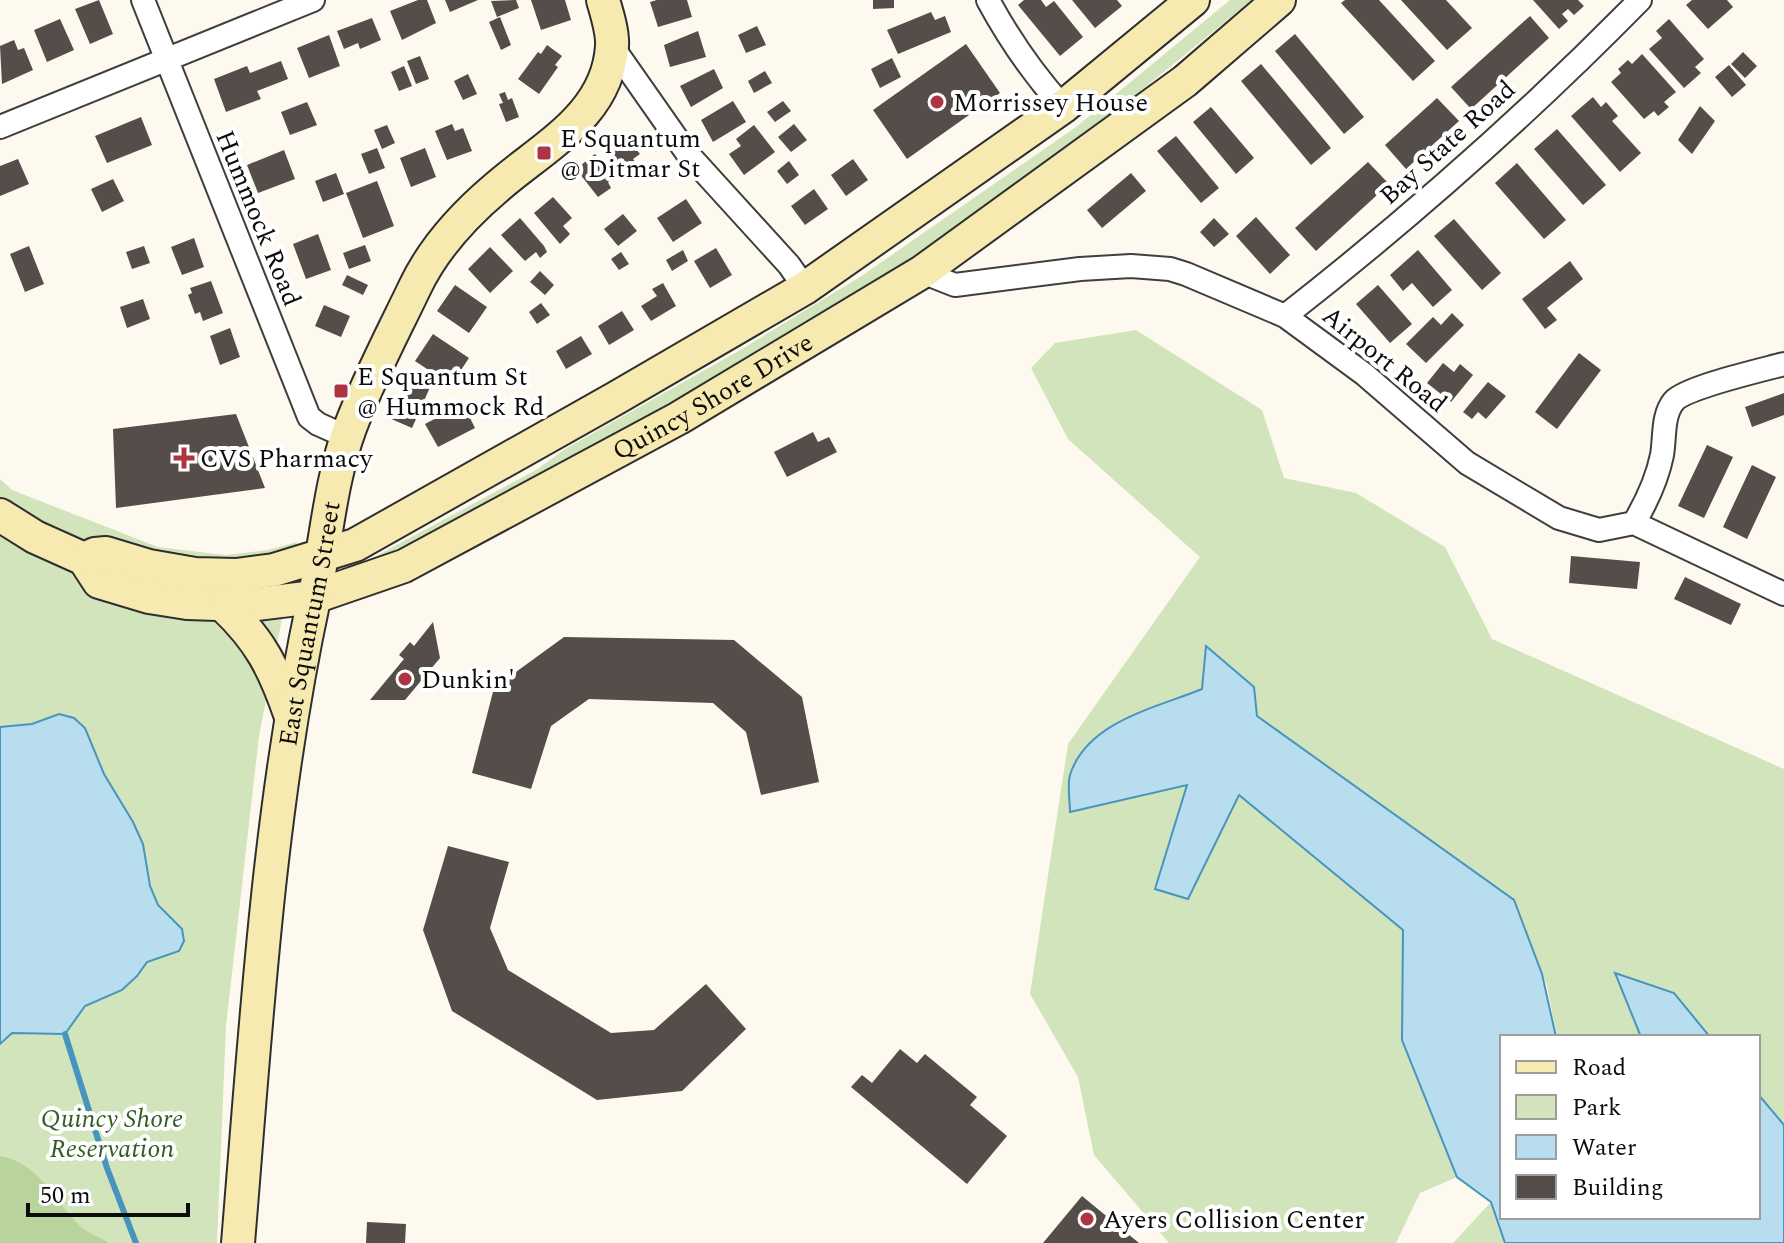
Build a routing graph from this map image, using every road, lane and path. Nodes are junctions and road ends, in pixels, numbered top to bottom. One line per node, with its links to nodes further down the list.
1 (143, 0): 9 (street, Hummock Road)
2 (313, 0): 9 (street)
3 (603, 0): 8 (main road, East Squantum Street)
4 (988, 0): 10 (street)
5 (1193, 0): 10 (main road, Quincy Shore Drive)
6 (1279, 0): 12 (main road, Quincy Shore Drive)
7 (1640, 0): 14 (street, Bay State Road)
8 (612, 46): 13 (street); 16 (main road, East Squantum Street)
9 (166, 61): 11 (street); 16 (street, Hummock Road)
10 (1063, 107): 13 (main road, Quincy Shore Drive)
11 (0, 127)
12 (922, 272): 14 (street, Airport Road); 22 (main road, Quincy Shore Drive)
13 (805, 288): 19 (main road, Quincy Shore Drive)
14 (1285, 316): 18 (street, Airport Road)
15 (1784, 364): 18 (street)
16 (347, 437): 19 (main road, East Squantum Street)
17 (0, 515): 20 (main road, Quincy Shore Drive)
18 (1634, 523): 21 (street)
19 (319, 557): 20 (main road, Quincy Shore Drive); 22 (main road, East Squantum Street)
20 (84, 559): 23 (main road, Quincy Shore Drive)
21 (1784, 594)
22 (314, 597): 23 (main road, Quincy Shore Drive); 24 (main road, East Squantum Street)
23 (224, 606): 24 (main road)
24 (291, 715): 25 (main road, East Squantum Street)
25 (238, 1243)

